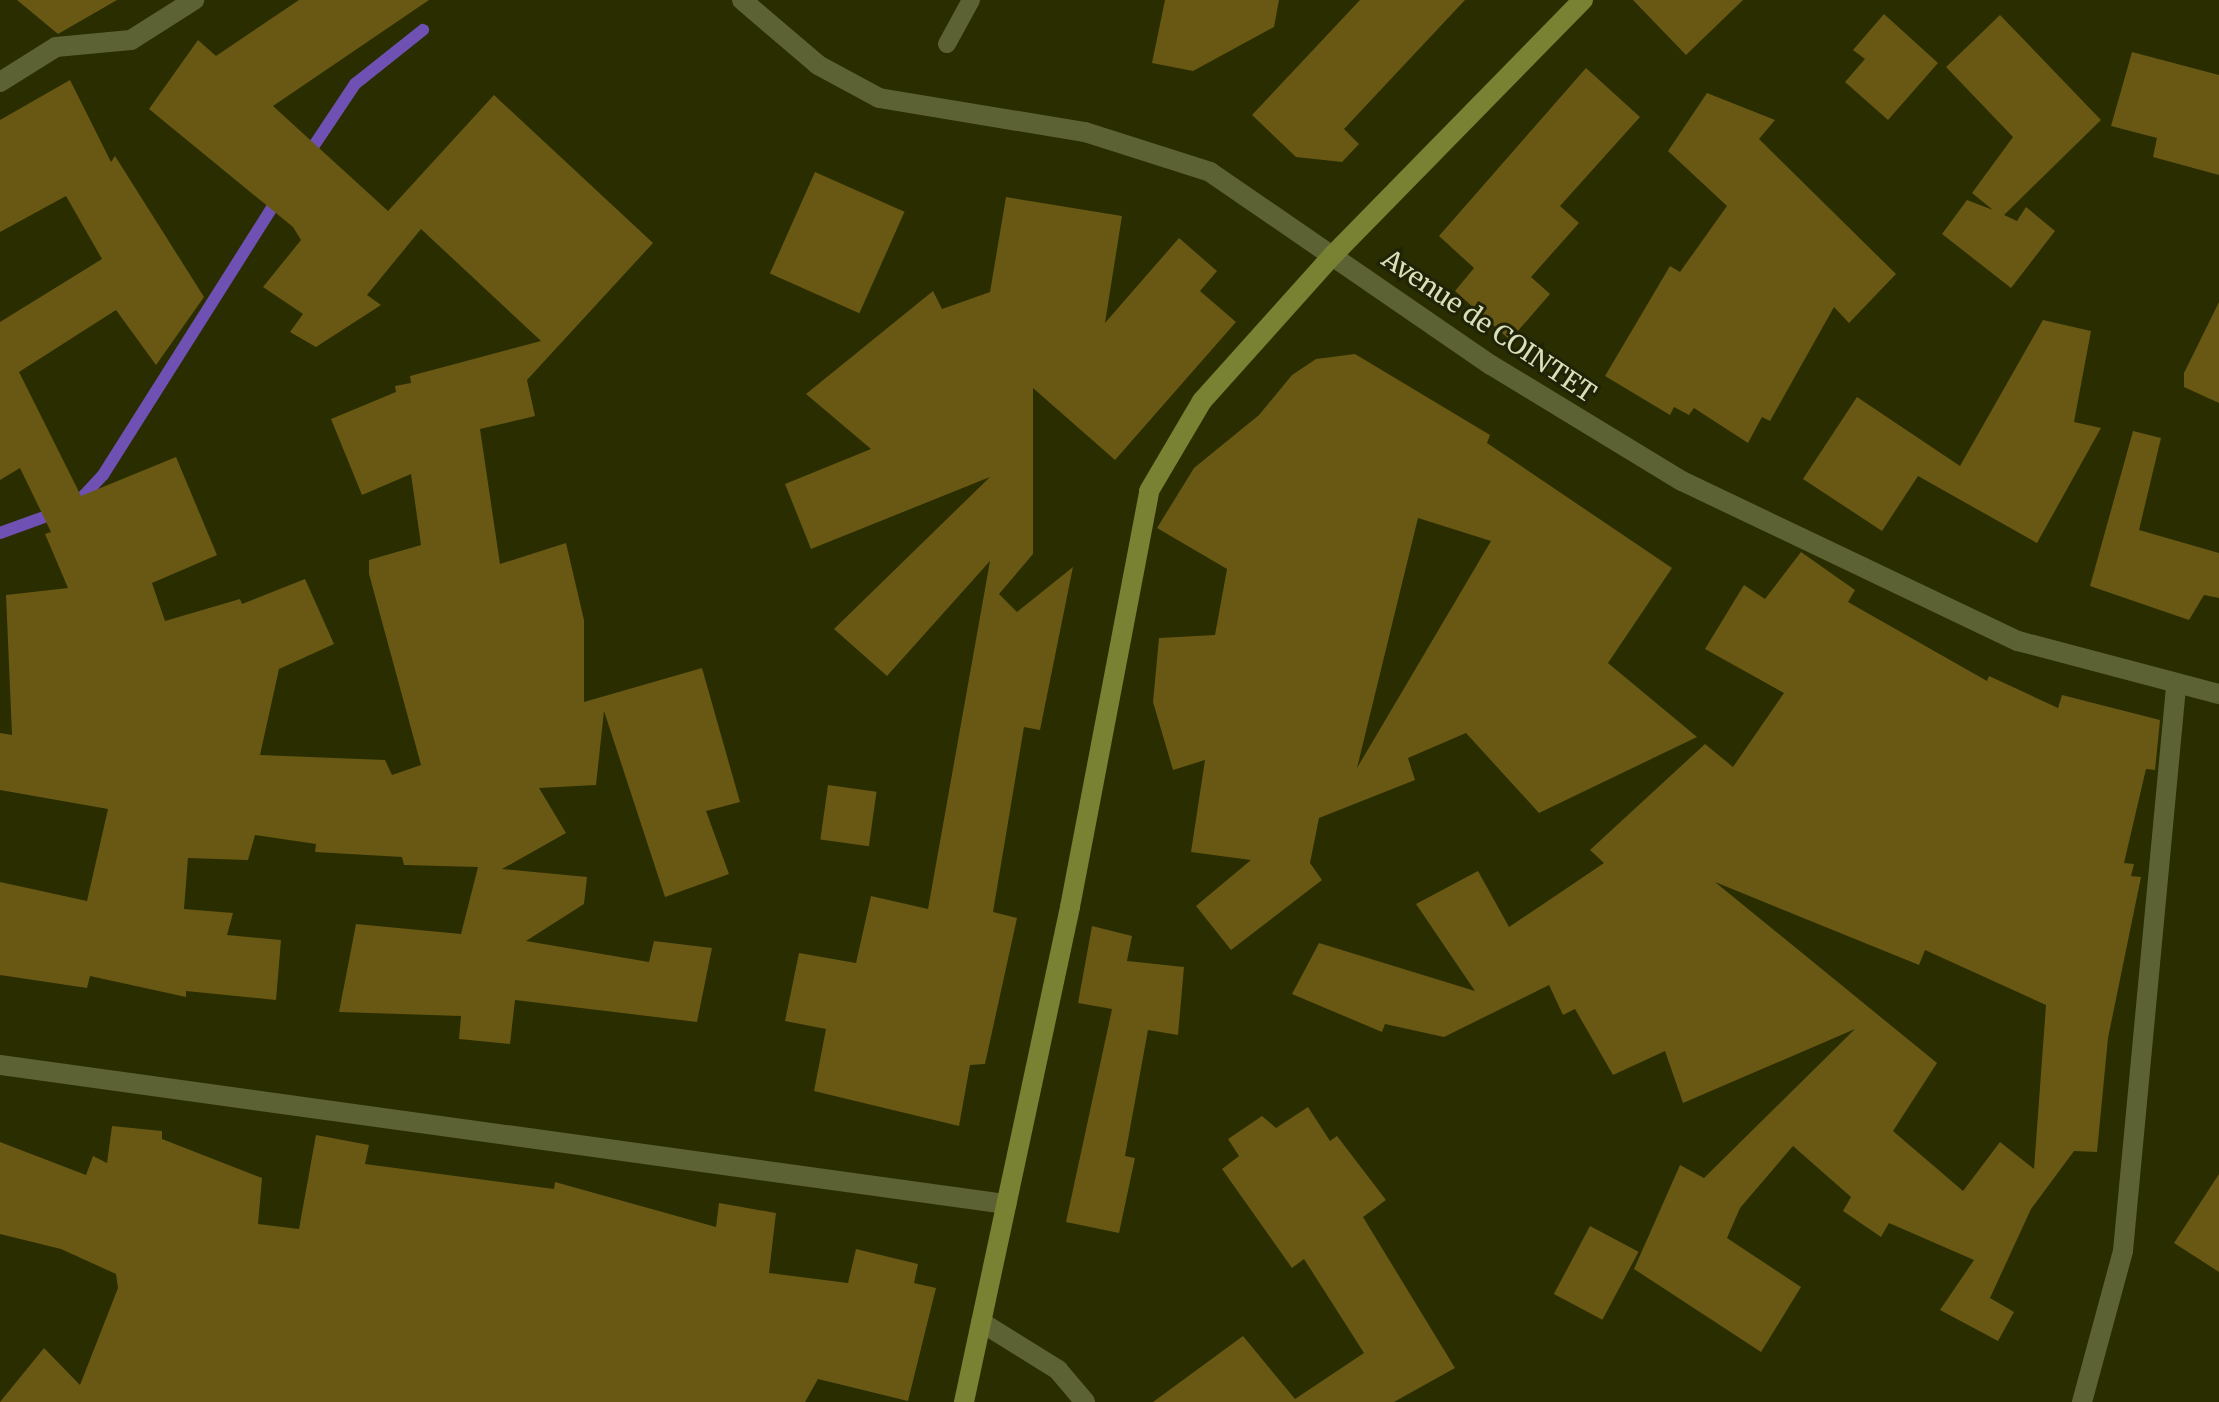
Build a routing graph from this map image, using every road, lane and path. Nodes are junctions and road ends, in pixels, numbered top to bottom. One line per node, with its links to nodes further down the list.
1 (194, 0): 6 (street)
2 (742, 0): 7 (street, Avenue de COINTET)
3 (971, 0): 5 (lane)
4 (1583, 0): 7 (main road)
5 (947, 44)
6 (0, 82)
7 (1334, 254): 8 (street, Avenue de COINTET); 11 (main road)
8 (2176, 687): 9 (street, Avenue de COINTET); 15 (street)
9 (2219, 694)
10 (0, 1065): 11 (street)
11 (1006, 1204): 12 (main road)
12 (981, 1322): 13 (main road); 14 (street)
13 (964, 1402)
14 (1085, 1402)
15 (2082, 1402)

